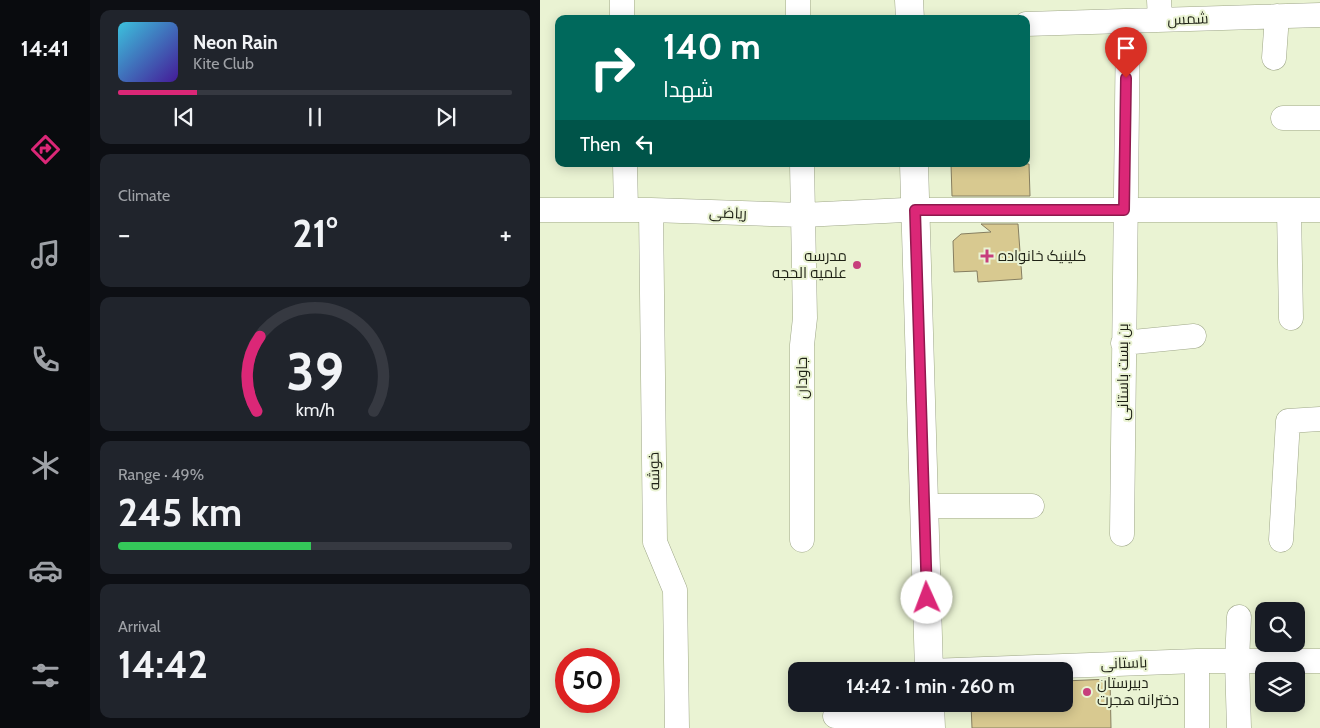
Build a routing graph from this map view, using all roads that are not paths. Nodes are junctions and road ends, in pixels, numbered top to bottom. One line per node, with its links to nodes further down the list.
1 (622, 0): 5 (street)
2 (798, 0): 6 (street)
3 (909, 0): 7 (main road)
4 (1160, 10): 9 (street, شمس); 10 (street, شمس)
5 (622, 15)
6 (798, 15)
7 (910, 15)
8 (1320, 15): 9 (street, شمس)
9 (1277, 16): 12 (street)
10 (1128, 21): 11 (street, شمس); 22 (street, بن بست باستانی)
11 (1030, 24)
12 (1274, 58)
13 (1283, 118): 14 (street)
14 (1320, 118)
15 (625, 167): 19 (street)
16 (802, 167): 25 (street, جاودان)
17 (914, 167): 21 (main road)
18 (540, 210): 19 (street, ریاضی)
19 (626, 210): 20 (street, ریاضی)
20 (650, 210): 25 (street, ریاضی); 43 (street, خوشه)
21 (915, 210): 22 (street, ریاضی); 25 (street, ریاضی); 30 (main road)
22 (1124, 210): 23 (street, ریاضی); 28 (street, بن بست باستانی)
23 (1289, 210): 24 (street, ریاضی); 26 (street)
24 (1320, 210)
25 (803, 215): 33 (street, جاودان)
26 (1291, 318)
27 (1194, 336): 28 (street)
28 (1123, 343): 32 (street, بن بست باستانی)
29 (1320, 419): 34 (street)
30 (924, 506): 31 (street); 39 (main road)
31 (1032, 506)
32 (1122, 534)
33 (802, 540)
34 (1280, 540)
35 (1239, 617): 37 (street)
36 (1197, 660): 37 (street, باستانی); 40 (street, باستانی); 44 (street)
37 (1237, 660): 38 (street, باستانی); 45 (street)
38 (1320, 661)
39 (929, 662)
40 (1073, 665)
41 (835, 716): 42 (street)
42 (930, 717)
43 (677, 728)
44 (1197, 728)
45 (1239, 728)

